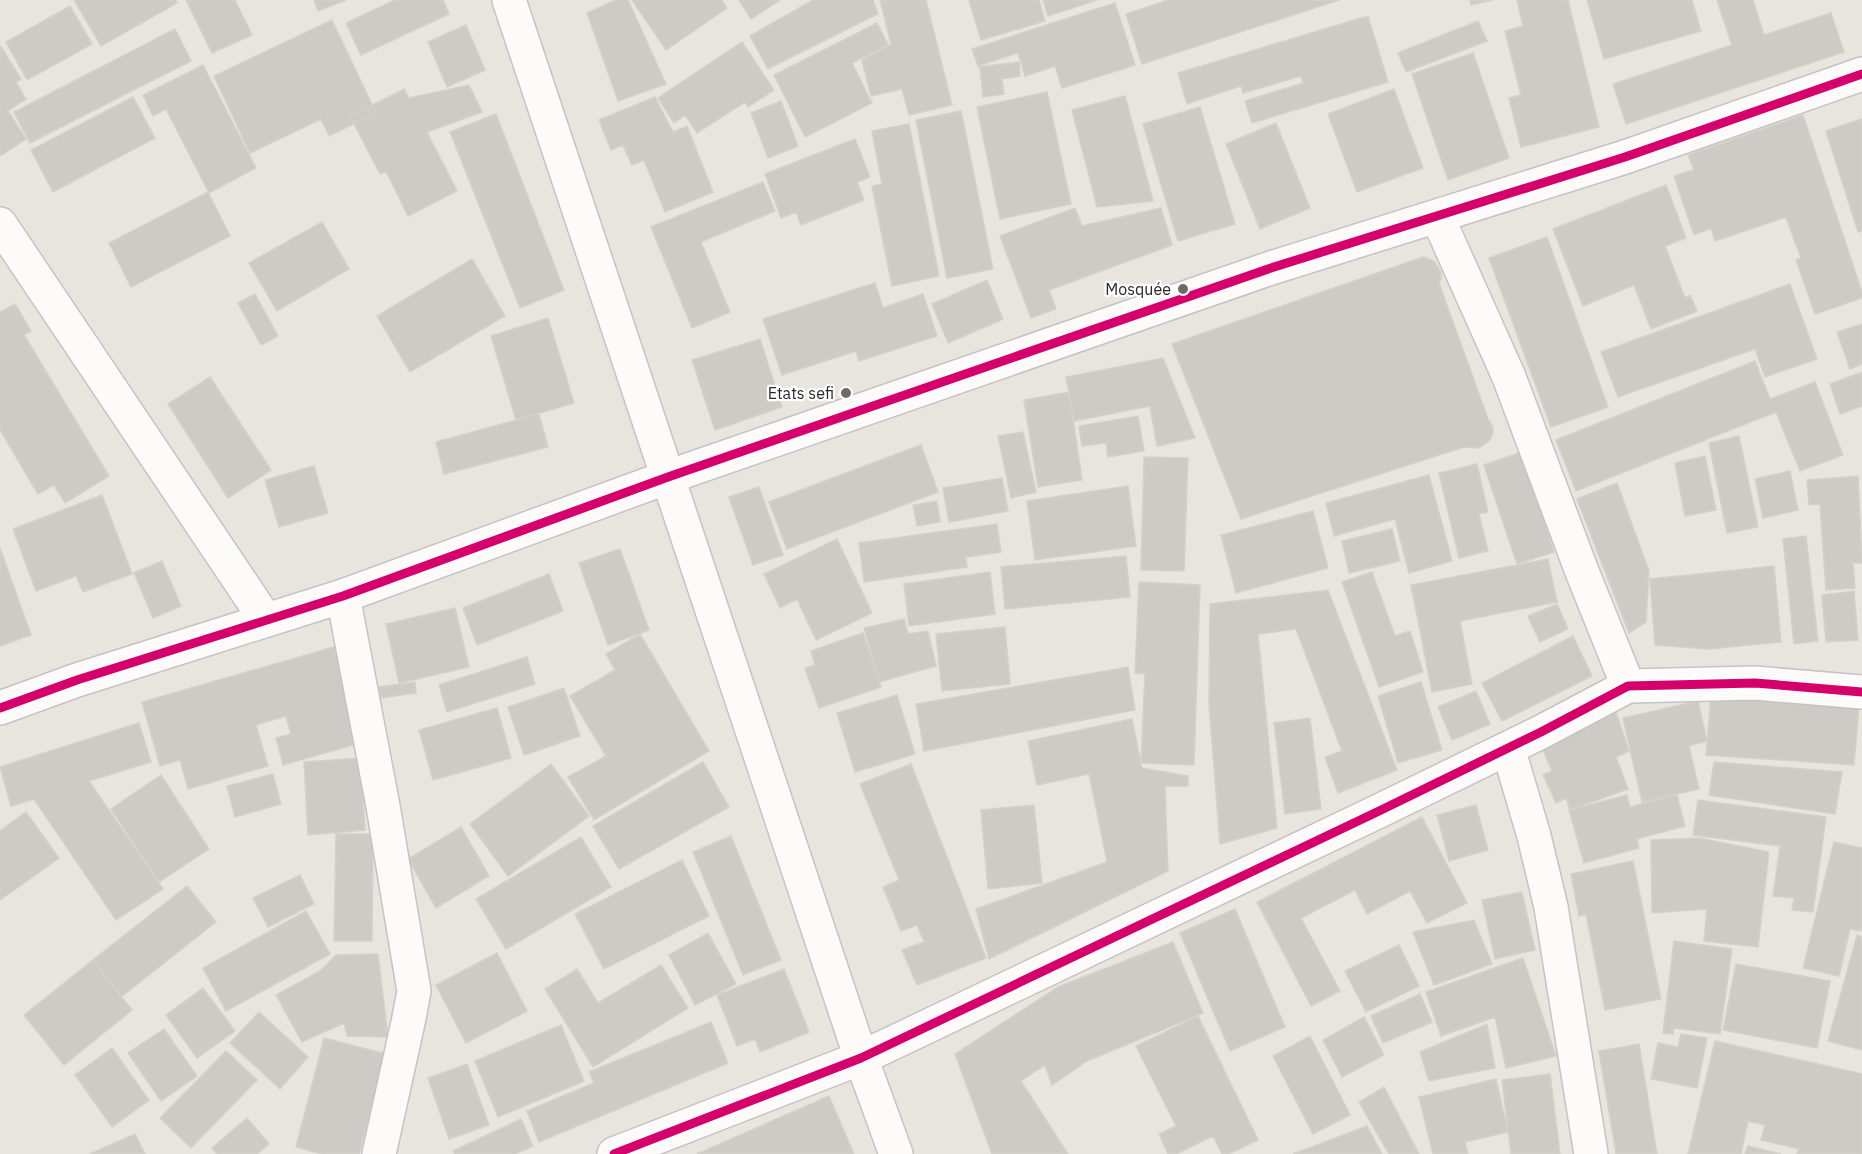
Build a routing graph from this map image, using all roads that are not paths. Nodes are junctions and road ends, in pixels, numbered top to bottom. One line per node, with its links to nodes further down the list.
1 (509, 0): 5 (street)
2 (1862, 74): 3 (street)
3 (1437, 216): 5 (street); 8 (street)
4 (0, 224): 7 (street)
5 (668, 477): 6 (street); 12 (street)
6 (343, 596): 7 (street); 13 (street)
7 (266, 620): 10 (street)
8 (1628, 686): 9 (street); 11 (street)
9 (1862, 692)
10 (0, 708)
11 (1508, 748): 12 (street); 16 (street)
12 (861, 1058): 14 (street); 15 (street)
13 (379, 1154)
14 (614, 1154)
15 (896, 1154)
16 (1591, 1154)

